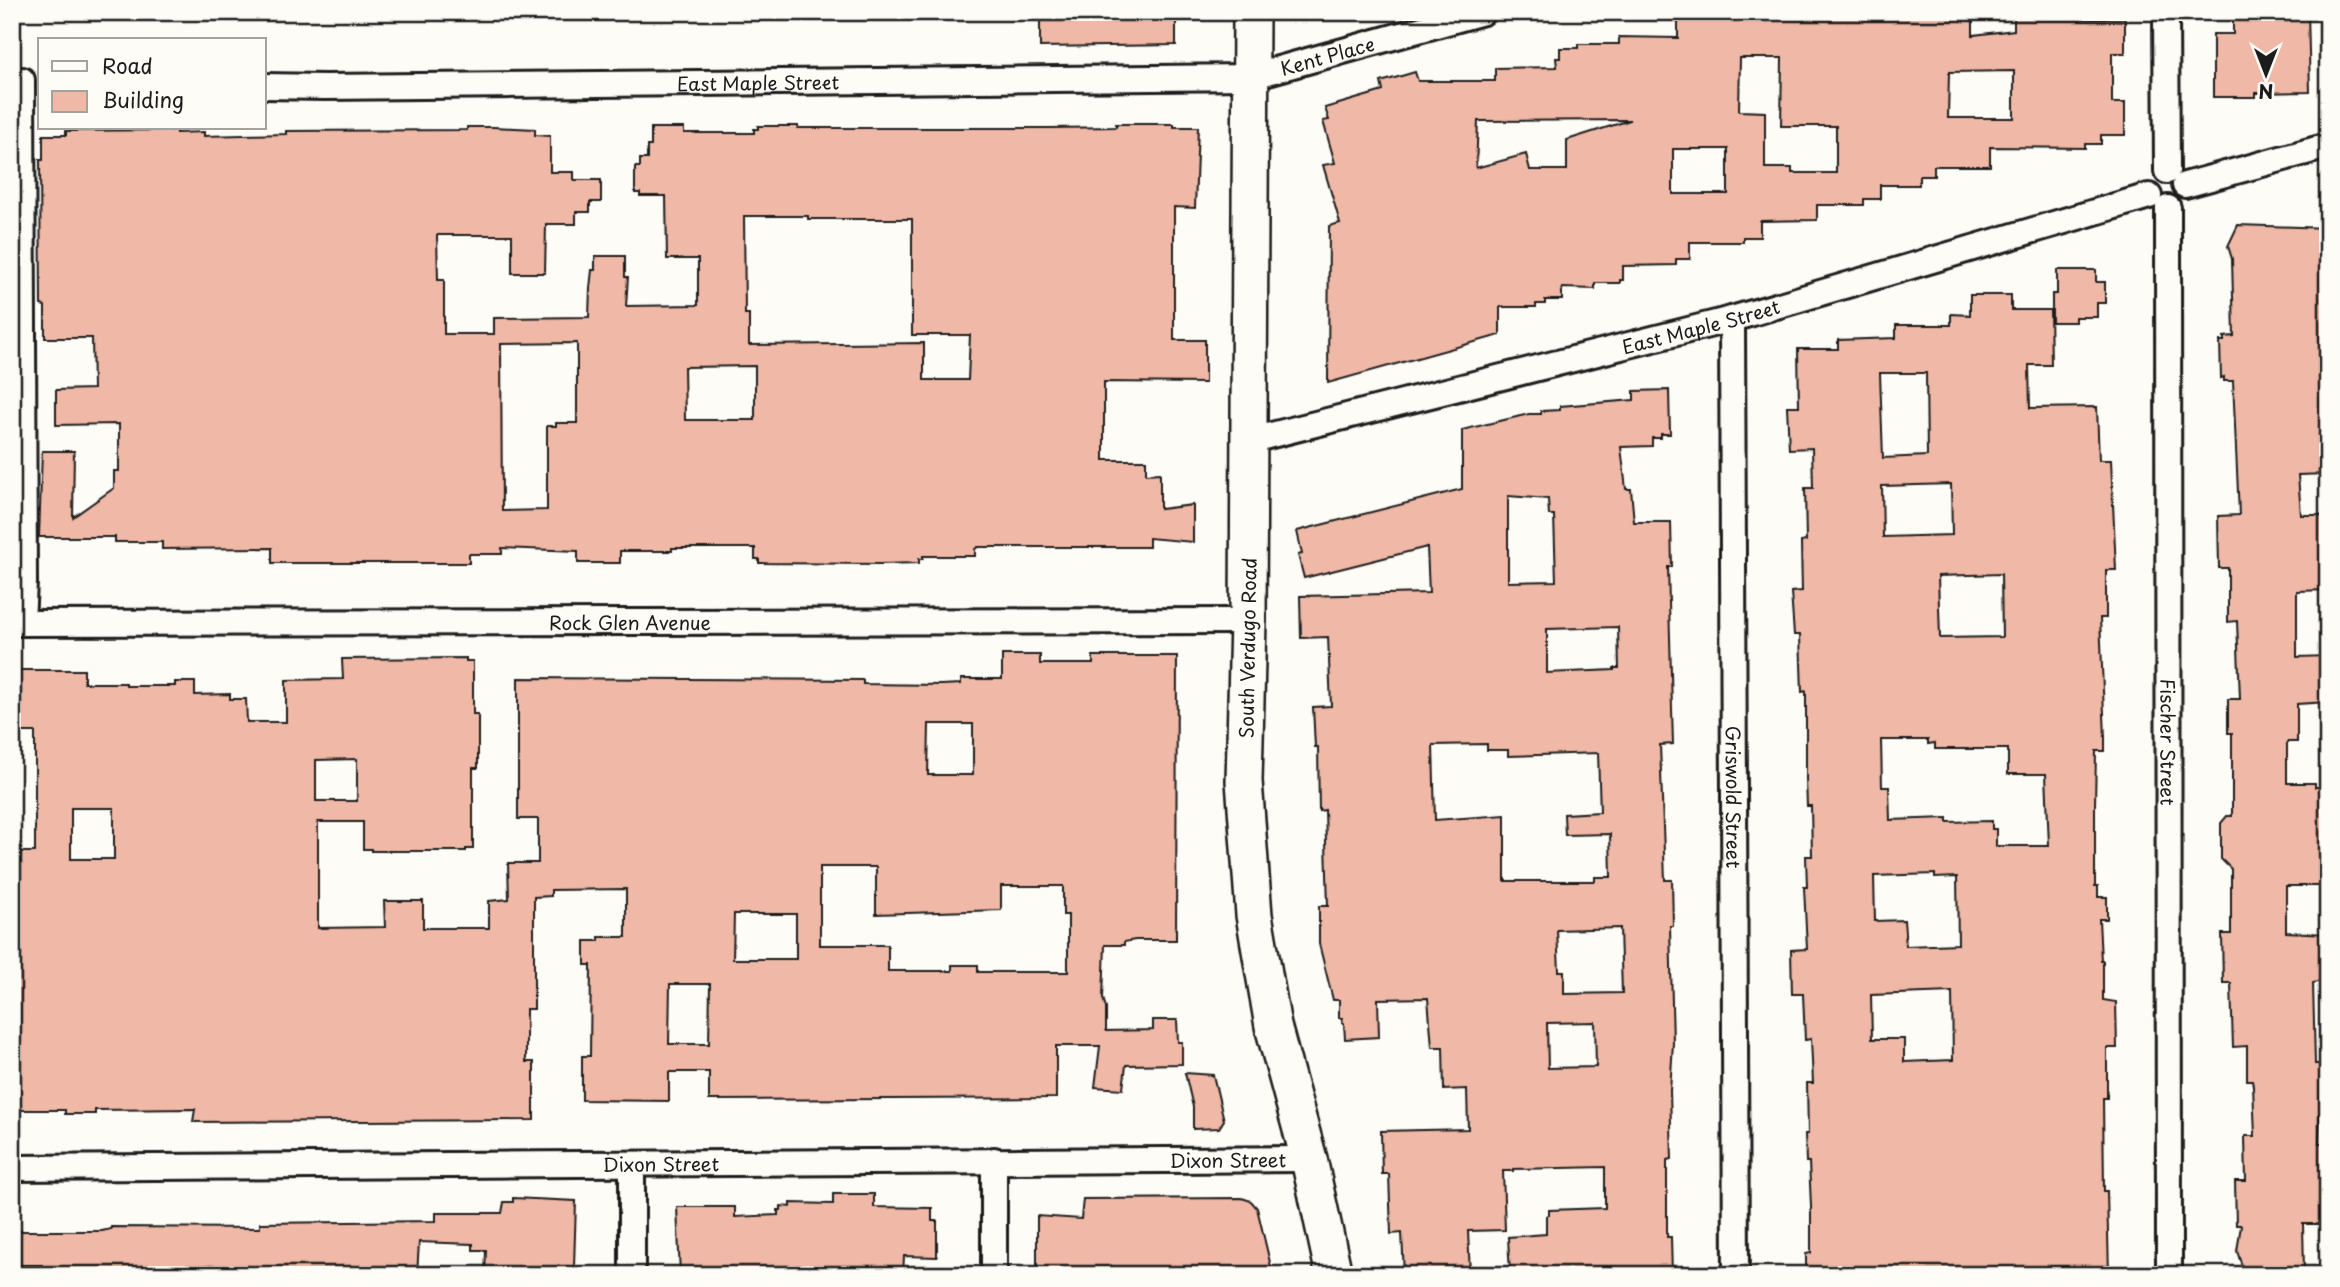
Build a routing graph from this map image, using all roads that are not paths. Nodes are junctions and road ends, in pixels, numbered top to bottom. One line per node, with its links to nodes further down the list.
1 (1251, 12): 4 (main road, South Verdugo Road)
2 (1483, 12): 4 (street, Kent Place)
3 (2166, 12): 8 (street)
4 (1250, 77): 6 (street, East Maple Street); 11 (main road, South Verdugo Road)
5 (25, 80): 13 (street)
6 (266, 86)
7 (2328, 146): 8 (street)
8 (2176, 178): 9 (street); 9 (street)
9 (2159, 202): 10 (street, East Maple Street); 22 (street, Fischer Street)
10 (1732, 319): 11 (street, East Maple Street); 21 (street, Griswold Street)
11 (1248, 441): 12 (main road, South Verdugo Road)
12 (1248, 621): 13 (street, Rock Glen Avenue); 14 (main road, South Verdugo Road)
13 (17, 623)
14 (1309, 1159): 15 (street, Dixon Street); 20 (main road, South Verdugo Road)
15 (994, 1160): 16 (street, Dixon Street); 19 (street)
16 (632, 1164): 17 (street, Dixon Street); 18 (street)
17 (12, 1168)
18 (632, 1275)
19 (994, 1275)
20 (1334, 1275)
21 (1736, 1275)
22 (2169, 1275)

